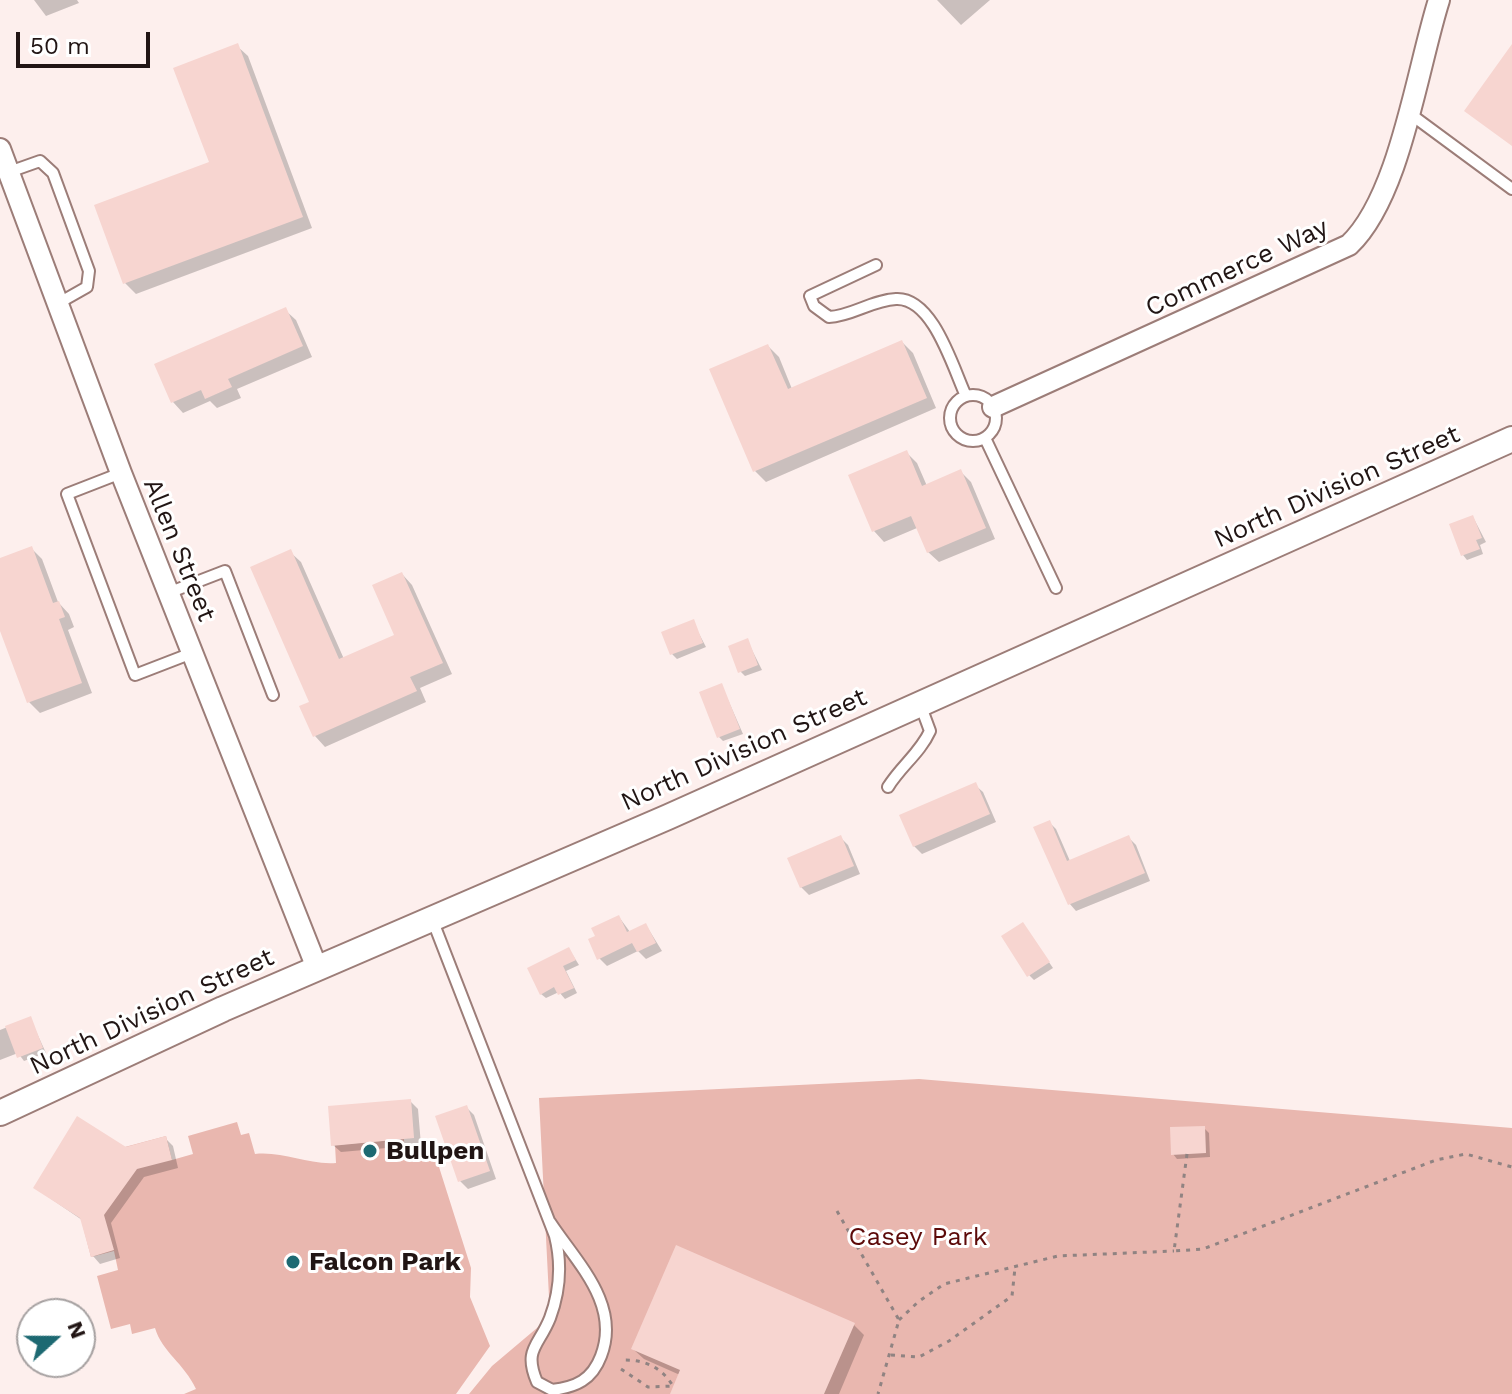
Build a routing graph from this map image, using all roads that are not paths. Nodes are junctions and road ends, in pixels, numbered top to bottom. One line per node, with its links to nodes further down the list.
1 (1439, 0): 2 (street, Commerce Way)
2 (1407, 112): 5 (lane); 9 (street, Commerce Way)
3 (0, 149): 4 (street, Allen Street)
4 (9, 172): 7 (street, Allen Street); 7 (lane)
5 (1512, 189)
6 (876, 265): 8 (lane)
7 (57, 304): 12 (street, Allen Street)
8 (966, 396): 9 (lane); 10 (lane)
9 (993, 407): 10 (lane)
10 (985, 438): 13 (lane)
11 (1512, 439): 17 (street, North Division Street)
12 (121, 473): 14 (street, Allen Street); 15 (lane)
13 (1056, 588)
14 (168, 593): 15 (street, Allen Street); 16 (lane)
15 (192, 653): 20 (street, Allen Street)
16 (273, 695)
17 (919, 702): 18 (lane); 19 (street, North Division Street)
18 (888, 787)
19 (431, 918): 20 (street, North Division Street); 22 (lane)
20 (317, 968): 21 (street, North Division Street)
21 (0, 1113)
22 (550, 1222): 22 (lane)

